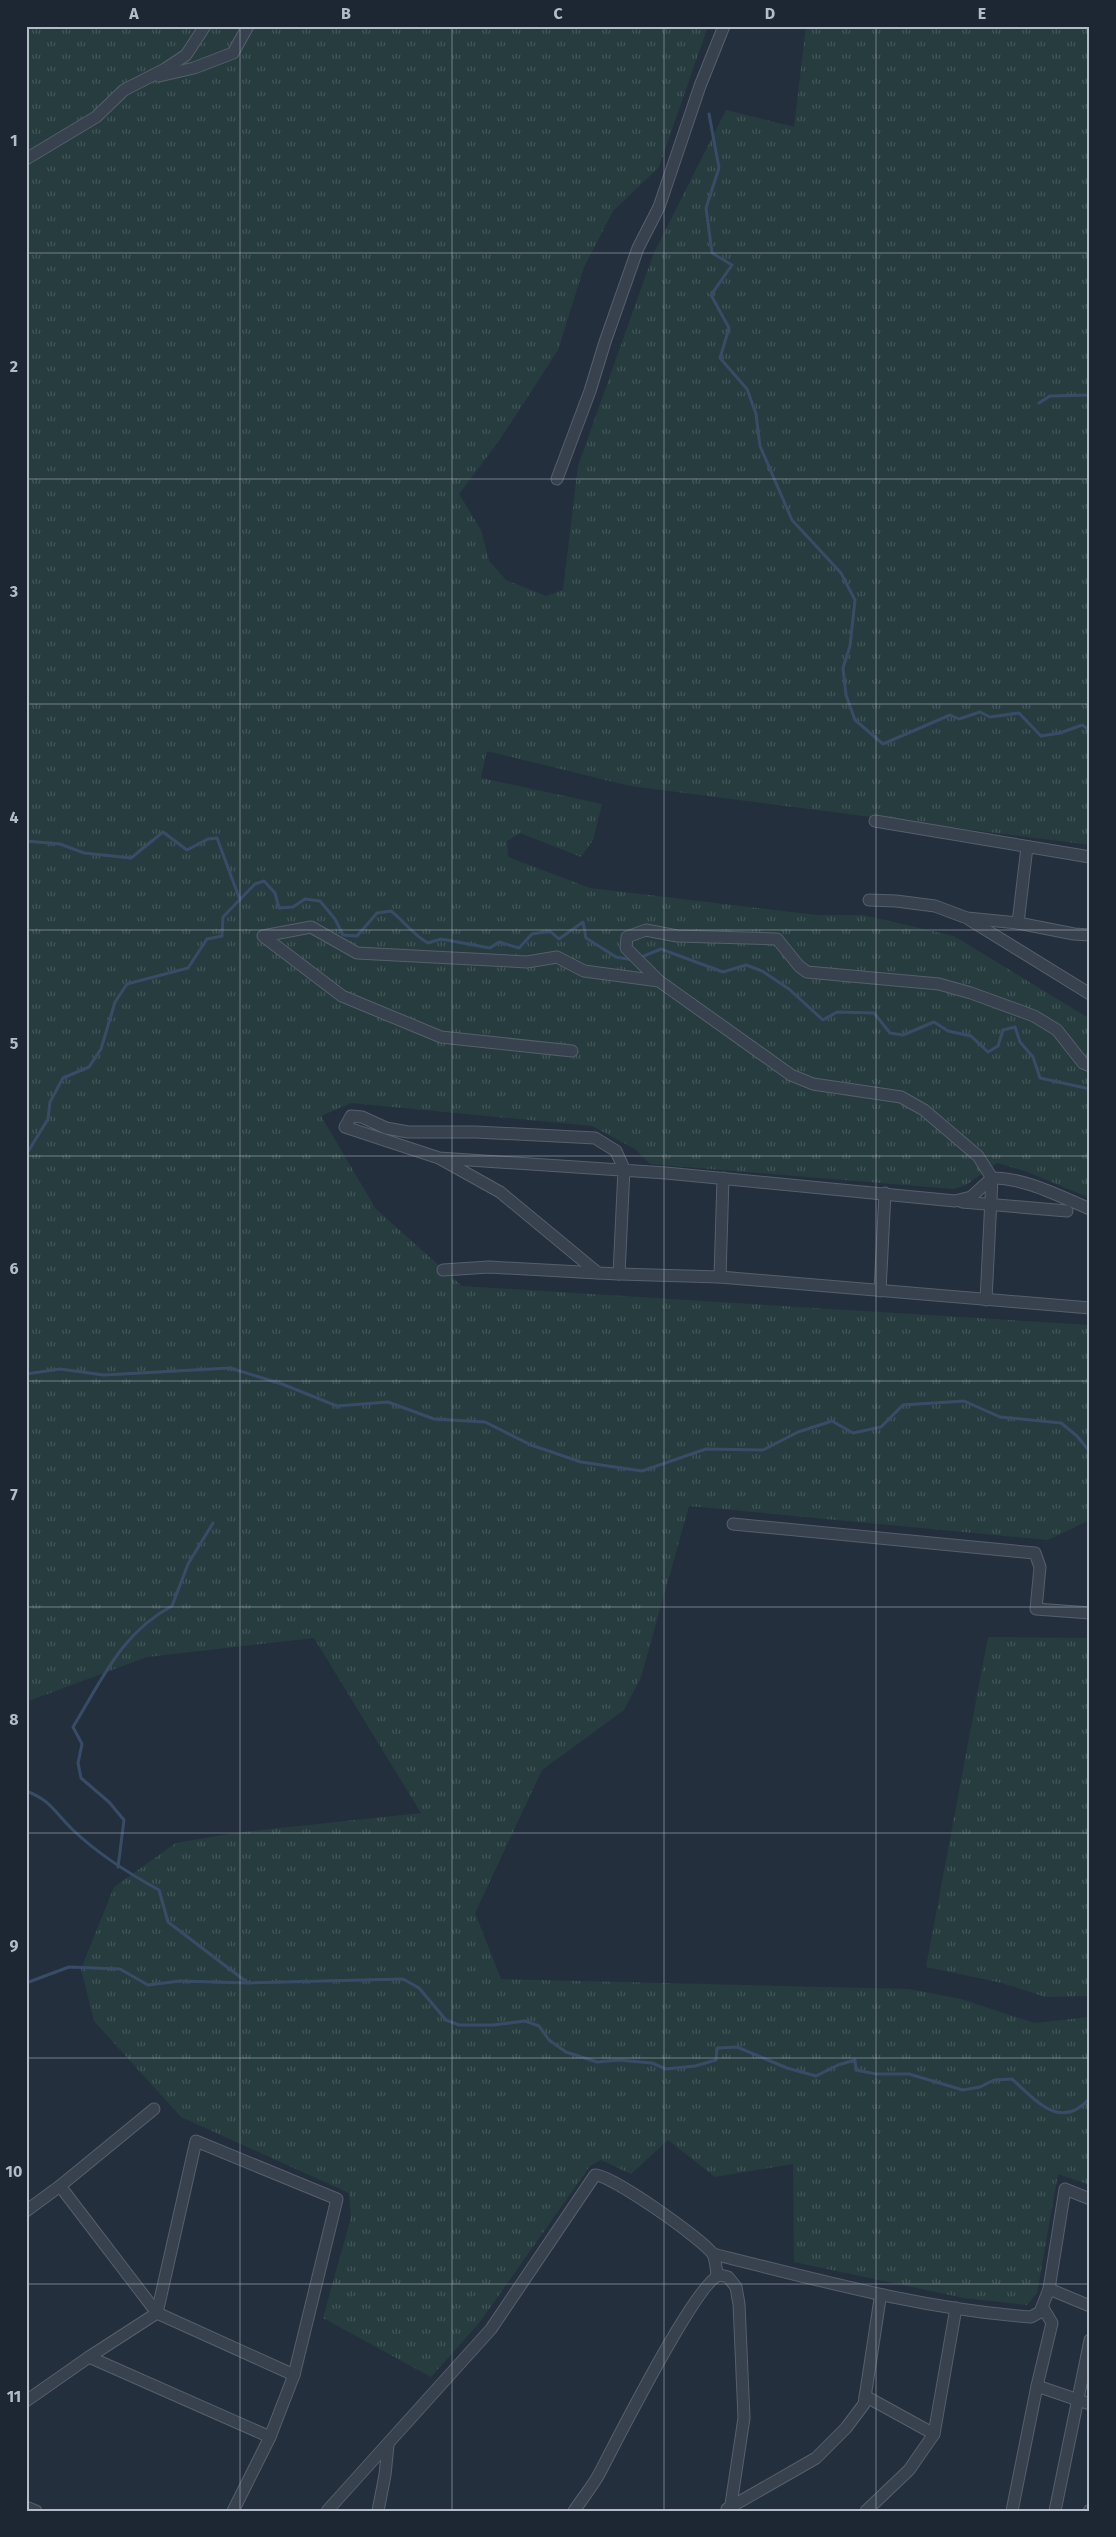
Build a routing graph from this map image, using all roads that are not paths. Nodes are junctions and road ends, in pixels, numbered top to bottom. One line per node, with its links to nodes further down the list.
1 (205, 26): 4 (street)
2 (248, 26): 4 (street)
3 (724, 26): 6 (street)
4 (143, 80): 5 (street)
5 (26, 159)
6 (558, 479)
7 (875, 821): 8 (street)
8 (1027, 848): 9 (street); 12 (street)
9 (1090, 857)
10 (869, 900): 11 (street)
11 (967, 918): 12 (street); 15 (street)
12 (1018, 923): 13 (street)
13 (1090, 935)
14 (659, 981): 16 (street); 17 (street); 21 (street)
15 (1090, 994)
16 (572, 1051)
17 (1090, 1066)
18 (439, 1158): 19 (street); 19 (street); 28 (street)
19 (624, 1170): 20 (street); 29 (street)
20 (723, 1178): 22 (street); 30 (street)
21 (992, 1178): 23 (street); 24 (street); 25 (street)
22 (885, 1193): 23 (street); 31 (street)
23 (955, 1201): 24 (street)
24 (990, 1203): 26 (street); 32 (street)
25 (1090, 1209)
26 (1067, 1211)
27 (443, 1270): 28 (street)
28 (598, 1273): 29 (street)
29 (619, 1274): 30 (street)
30 (720, 1277): 31 (street)
31 (880, 1292): 32 (street)
32 (986, 1300): 33 (street)
33 (1090, 1308)
34 (733, 1524): 35 (street)
35 (1090, 1613)
36 (154, 2109): 37 (street)
37 (60, 2186): 39 (street); 47 (street)
38 (1090, 2199): 42 (street)
39 (26, 2211)
40 (713, 2254): 41 (street); 43 (street); 58 (street)
41 (717, 2275): 60 (street); 65 (street)
42 (1049, 2289): 44 (street); 46 (street)
43 (883, 2296): 45 (street); 52 (street)
44 (1090, 2306)
45 (956, 2308): 46 (street); 56 (street)
46 (1043, 2308): 51 (street)
47 (158, 2313): 49 (street); 50 (street); 50 (street)
48 (1090, 2340): 53 (street)
49 (88, 2357): 54 (street); 57 (street)
50 (294, 2375): 57 (street)
51 (1037, 2386): 53 (street); 67 (street)
52 (865, 2396): 56 (street); 60 (street)
53 (1078, 2399): 55 (street); 68 (street)
54 (26, 2401)
55 (1090, 2404)
56 (934, 2434): 66 (street)
57 (270, 2437): 62 (street)
58 (388, 2446): 63 (street); 64 (street)
59 (26, 2507): 61 (street)
60 (728, 2510)
61 (36, 2511)
62 (233, 2511)
63 (327, 2511)
64 (378, 2511)
65 (574, 2511)
66 (866, 2511)
67 (1012, 2511)
68 (1055, 2511)

